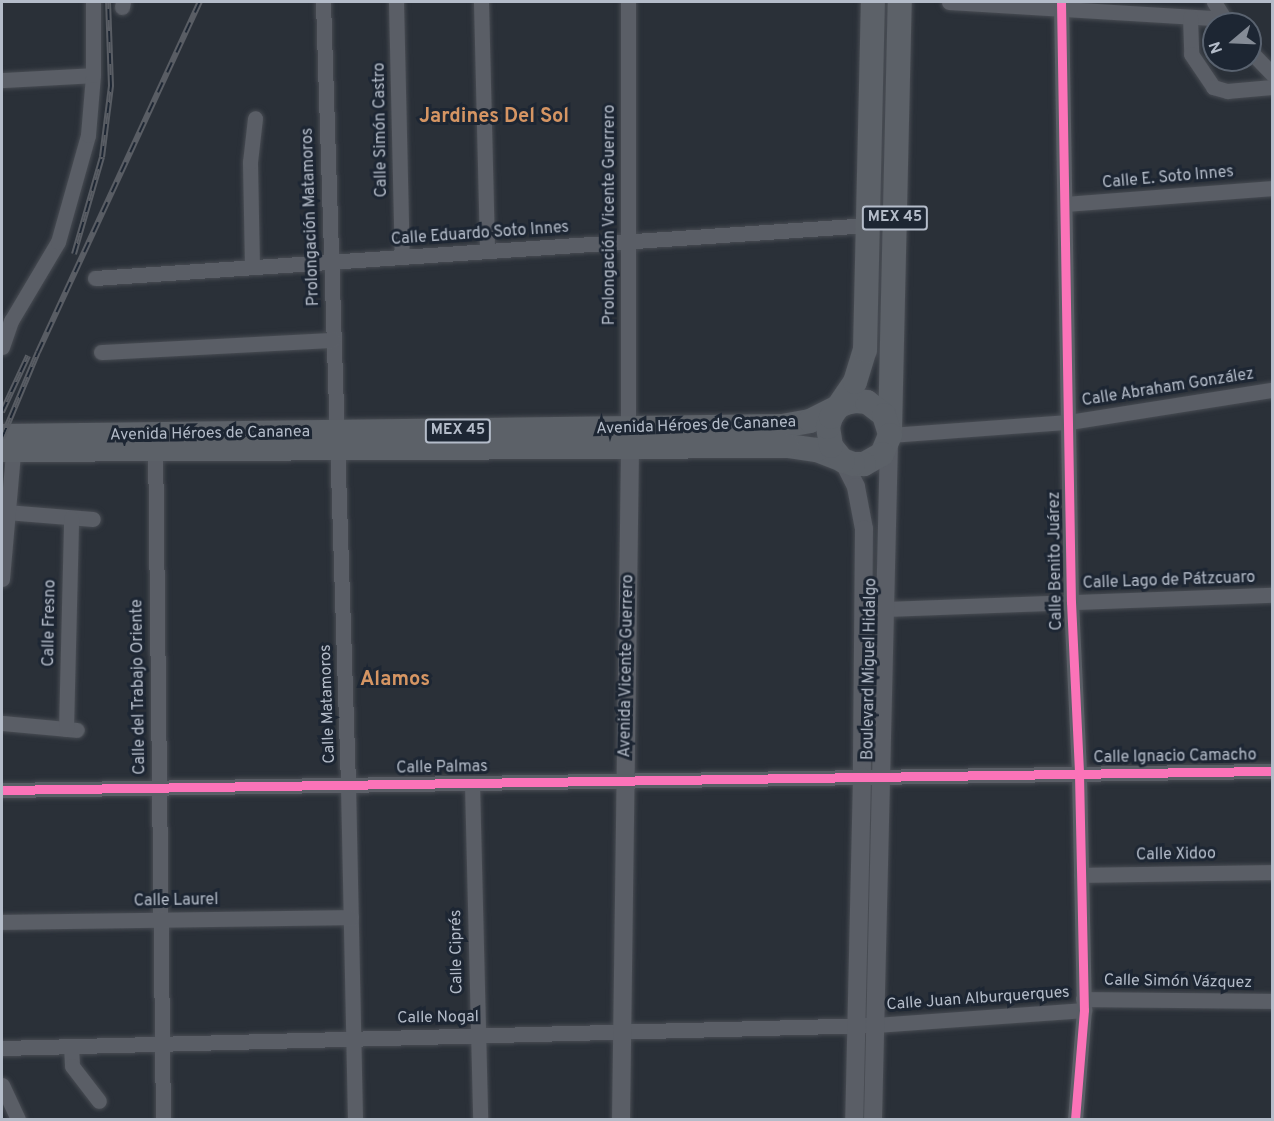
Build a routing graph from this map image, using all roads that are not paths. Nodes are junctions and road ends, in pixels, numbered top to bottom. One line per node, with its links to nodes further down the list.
1 (93, 2): 12 (street)
2 (323, 2): 22 (street, Prolongación Matamoros)
3 (396, 2): 21 (street, Calle Simón Castro)
4 (481, 2): 20 (street)
5 (628, 2): 19 (street, Prolongación Vicente Guerrero)
6 (873, 2): 18 (main road, MEX 45)
7 (900, 2): 31 (main road, MEX 45)
8 (949, 2): 9 (street)
9 (1061, 5): 10 (street); 17 (street, Calle Benito Juárez)
10 (1190, 17): 11 (street); 14 (street)
11 (1202, 19)
12 (93, 75): 13 (street); 26 (street)
13 (2, 80)
14 (1272, 87)
15 (255, 118): 23 (street)
16 (1272, 188): 17 (street, Calle E. Soto Innes)
17 (1066, 204): 30 (street, Calle Benito Juárez)
18 (868, 225): 19 (street, Calle Eduardo Soto Innes); 29 (main road, MEX 45)
19 (627, 242): 20 (street, Calle Eduardo Soto Innes); 32 (street, Prolongación Vicente Guerrero)
20 (487, 251): 21 (street, Calle Eduardo Soto Innes)
21 (402, 257): 22 (street, Calle Eduardo Soto Innes)
22 (330, 262): 23 (street, Calle Eduardo Soto Innes); 25 (street, Prolongación Matamoros)
23 (252, 267): 24 (street, Calle Eduardo Soto Innes)
24 (95, 278)
25 (333, 340): 27 (street); 33 (street, Prolongación Matamoros)
26 (2, 347)
27 (101, 352)
28 (1272, 390): 30 (street, Calle Abraham González)
29 (836, 409): 31 (main road, Avenida Héroes de Cananea / MEX 45); 32 (main road, Avenida Héroes de Cananea / MEX 45); 36 (main road, MEX 45)
30 (1069, 422): 31 (street, Calle Abraham González); 45 (street, Calle Benito Juárez)
31 (890, 435): 36 (main road, Avenida Héroes de Cananea / MEX 45); 42 (street, Boulevard Miguel Hidalgo)
32 (629, 438): 33 (main road, Avenida Héroes de Cananea / MEX 45); 36 (main road, Avenida Héroes de Cananea / MEX 45); 52 (street, Avenida Vicente Guerrero)
33 (336, 440): 34 (main road, Avenida Héroes de Cananea / MEX 45); 54 (street, Calle Matamoros)
34 (155, 442): 35 (main road, Avenida Héroes de Cananea / MEX 45); 55 (street, Calle del Trabajo Oriente)
35 (8, 448): 37 (street); 38 (street)
36 (843, 461): 41 (street, Boulevard Miguel Hidalgo)
37 (2, 484)
38 (6, 512): 39 (street); 43 (street)
39 (71, 518): 40 (street); 47 (street, Calle Fresno)
40 (93, 519)
41 (864, 529): 42 (street); 50 (street, Boulevard Miguel Hidalgo)
42 (888, 529): 46 (street, Boulevard Miguel Hidalgo)
43 (2, 579)
44 (1272, 595): 45 (street, Calle Lago de Pátzcuaro)
45 (1071, 602): 46 (street, Calle Lago de Pátzcuaro); 49 (street, Calle Benito Juárez)
46 (886, 609): 51 (street, Boulevard Miguel Hidalgo)
47 (2, 723)
48 (1272, 771): 49 (street, Calle Ignacio Camacho)
49 (1079, 774): 51 (street, Calle Ignacio Camacho); 58 (street, Calle Benito Juárez)
50 (862, 777): 51 (street, Calle Palmas); 52 (street, Calle Palmas); 64 (street, Boulevard Miguel Hidalgo)
51 (883, 777): 65 (street, Boulevard Miguel Hidalgo)
52 (626, 781): 53 (street, Calle Palmas); 66 (street, Avenida Vicente Guerrero)
53 (472, 783): 54 (street, Calle Palmas); 67 (street, Calle Ciprés)
54 (348, 785): 55 (street, Calle Palmas); 59 (street, Calle Matamoros)
55 (158, 788): 56 (street, Calle Palmas); 60 (street, Calle del Trabajo Oriente)
56 (2, 790)
57 (1272, 872): 58 (street, Calle Xidoo)
58 (1081, 875): 63 (street, Calle Benito Juárez)
59 (351, 917): 60 (street, Calle Laurel); 68 (street, Calle Matamoros)
60 (162, 920): 61 (street, Calle Laurel); 69 (street, Calle del Trabajo Oriente)
61 (2, 922)
62 (1272, 1001): 63 (street, Calle Simón Vázquez)
63 (1083, 1004): 65 (street, Calle Juan Alburquerques); 81 (street, Calle Benito Juárez)
64 (857, 1025): 65 (street, Calle Nogal); 66 (street, Calle Nogal); 79 (street, Boulevard Miguel Hidalgo)
65 (876, 1025): 80 (street, Boulevard Miguel Hidalgo)
66 (622, 1031): 67 (street, Calle Nogal); 78 (street, Avenida Vicente Guerrero)
67 (477, 1035): 68 (street, Calle Nogal); 77 (street, Calle Ciprés)
68 (353, 1038): 69 (street, Calle Nogal); 76 (street, Calle Matamoros)
69 (163, 1044): 70 (street, Calle Nogal); 75 (street, Calle del Trabajo Oriente)
70 (71, 1046): 71 (street, Calle Nogal); 73 (street)
71 (2, 1048)
72 (2, 1085): 74 (street)
73 (99, 1101)
74 (18, 1119)
75 (164, 1119)
76 (355, 1119)
77 (480, 1119)
78 (621, 1119)
79 (854, 1119)
80 (873, 1119)
81 (1075, 1119)

